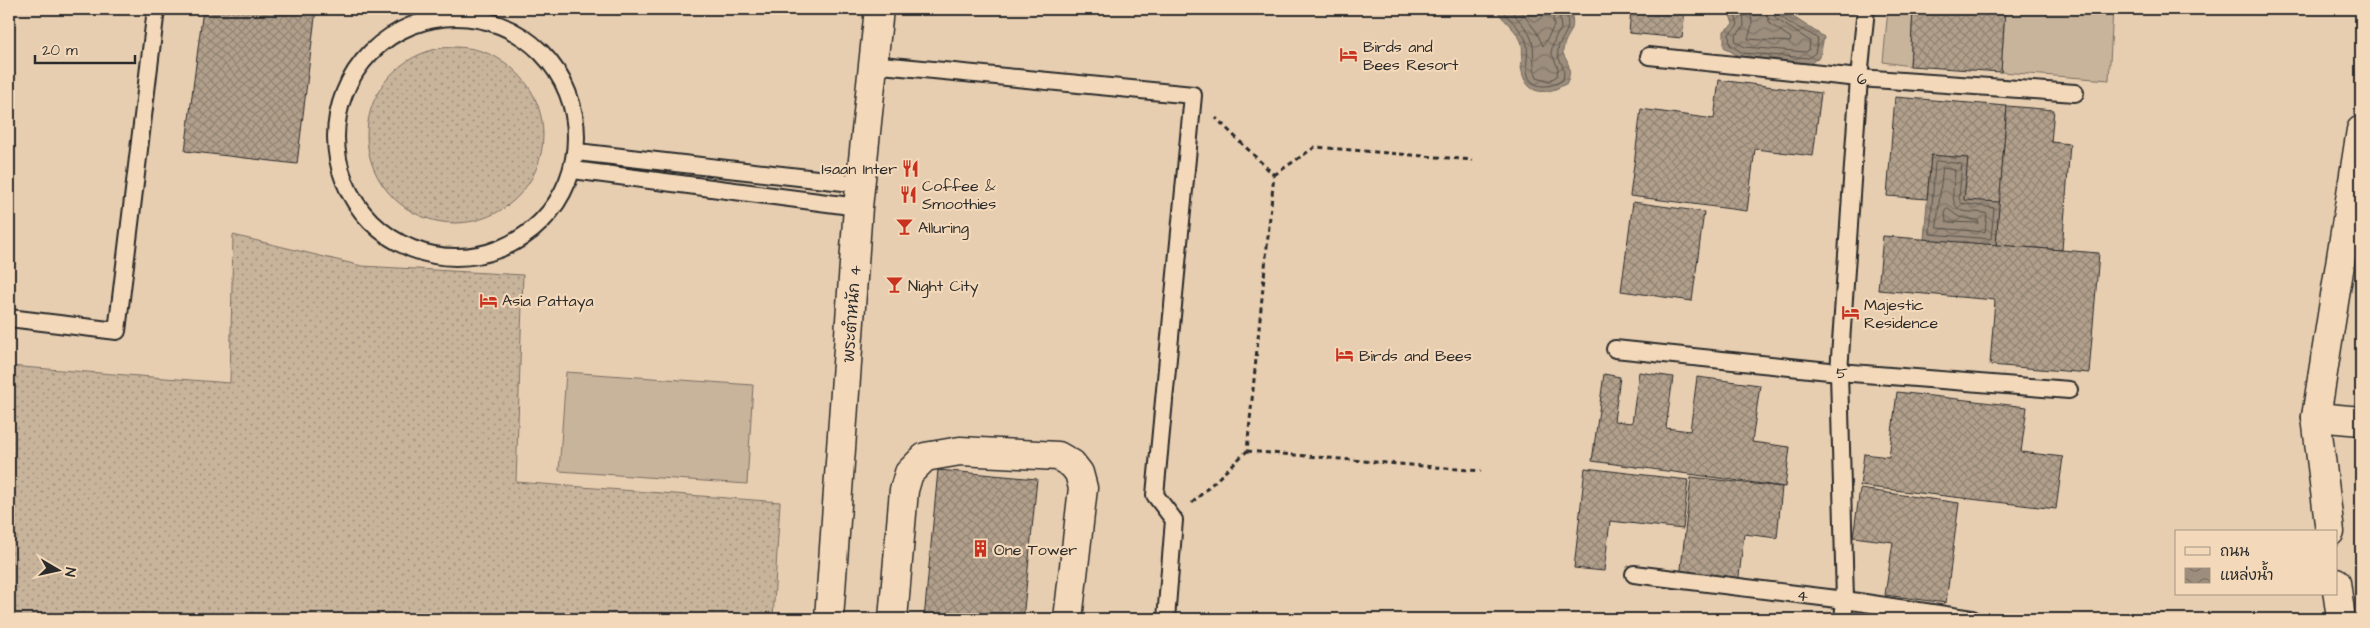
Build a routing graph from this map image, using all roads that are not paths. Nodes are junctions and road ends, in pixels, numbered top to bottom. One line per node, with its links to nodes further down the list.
1 (156, 9): 12 (lane)
2 (879, 9): 5 (street, พระตำหนัก 4)
3 (1866, 9): 6 (lane)
4 (1649, 56): 6 (lane, 6)
5 (872, 64): 11 (street, พระตำหนัก 4); 25 (lane)
6 (1859, 78): 7 (lane, 6); 14 (lane)
7 (2075, 93)
8 (2361, 130): 16 (street)
9 (577, 152): 10 (lane); 10 (lane); 11 (lane)
10 (573, 170): 11 (lane)
11 (860, 195): 22 (street, พระตำหนัก 4)
12 (9, 318)
13 (1615, 349): 14 (lane, 5)
14 (1840, 372): 15 (lane, 5); 21 (lane)
15 (2069, 390)
16 (2316, 418): 17 (street); 18 (street)
17 (2361, 421)
18 (2330, 530)
19 (1634, 574): 21 (lane, 4)
20 (2338, 596): 28 (street)
21 (1845, 600): 26 (lane); 27 (lane, 4)
22 (829, 619)
23 (892, 619): 24 (street)
24 (1068, 619)
25 (1166, 619)
26 (1843, 619)
27 (1972, 619)
28 (2341, 619)

